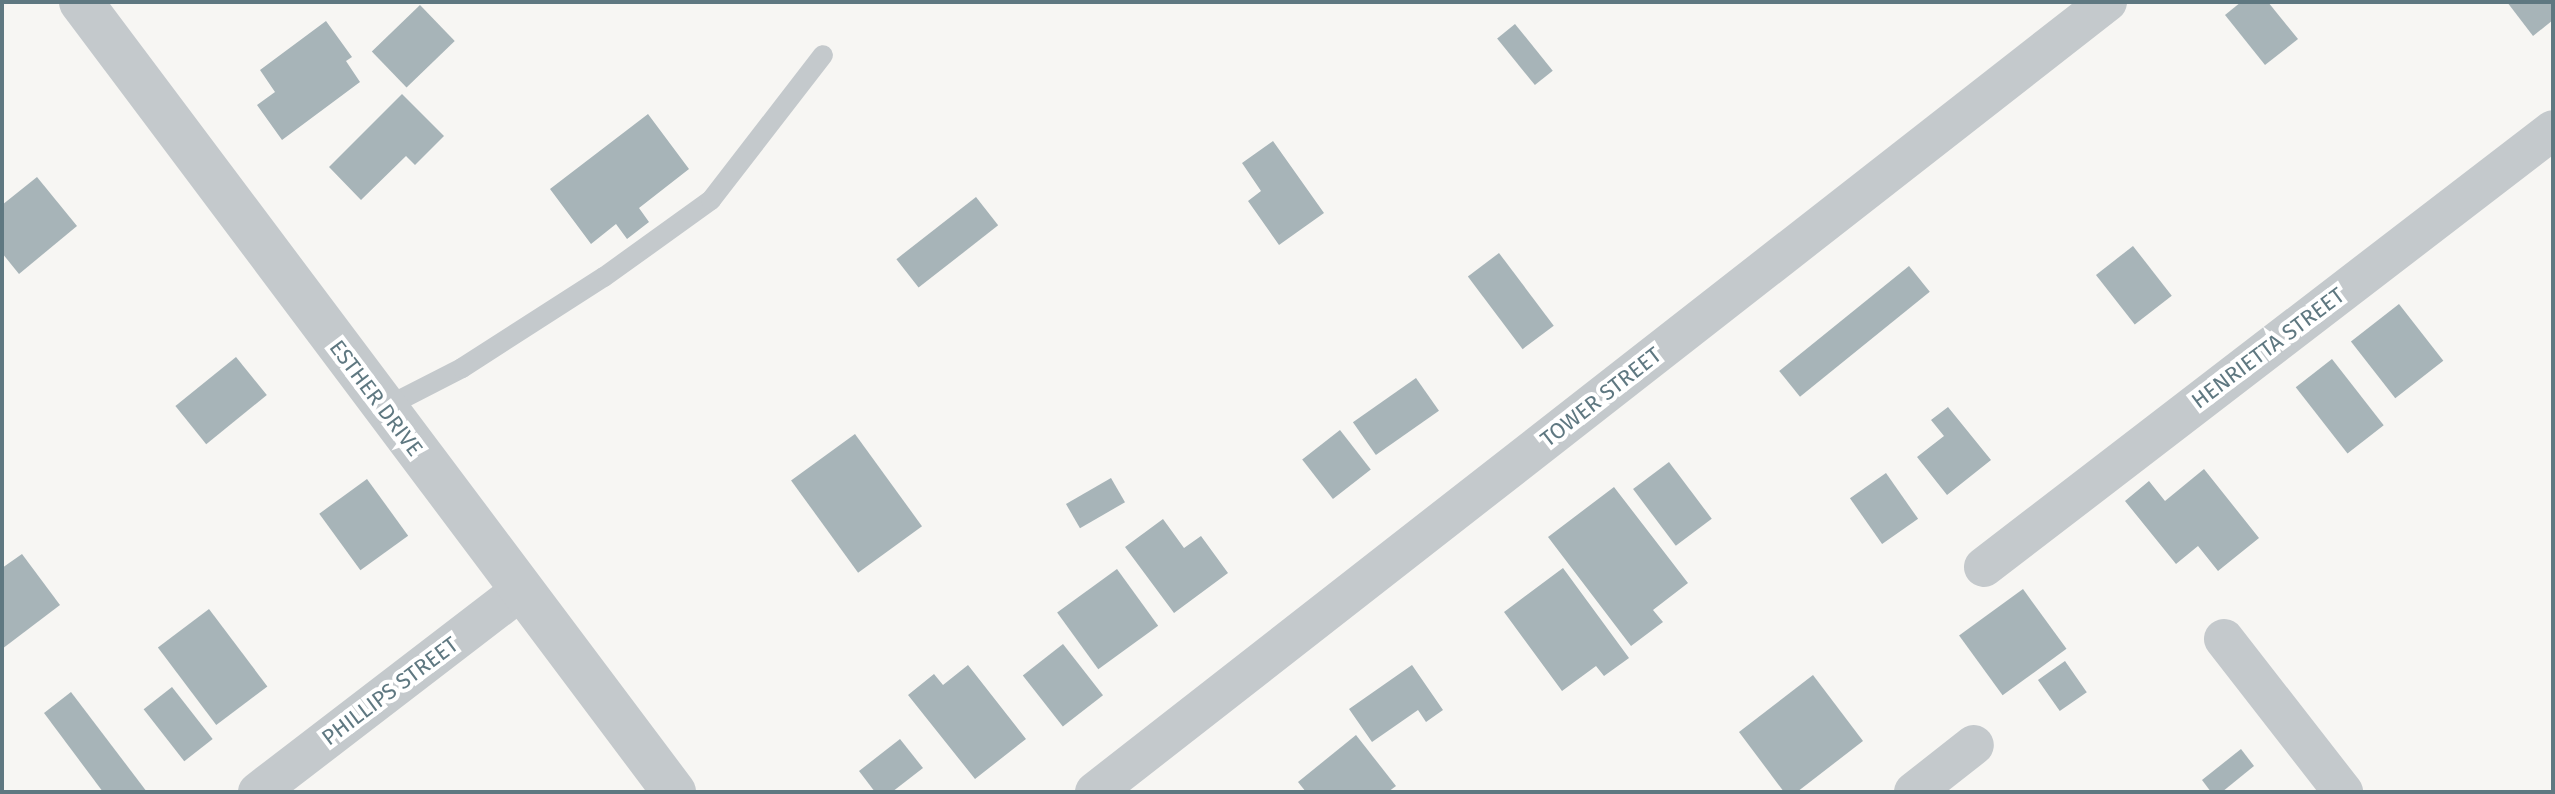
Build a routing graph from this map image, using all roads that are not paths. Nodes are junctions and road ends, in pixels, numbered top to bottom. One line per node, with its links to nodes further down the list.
1 (81, 2): 5 (street, ESTHER DRIVE)
2 (2107, 2): 12 (street, TOWER STREET)
3 (823, 55): 5 (lane)
4 (2553, 130): 6 (street, HENRIETTA STREET)
5 (384, 408): 7 (street, ESTHER DRIVE)
6 (1984, 567)
7 (523, 589): 10 (street, PHILLIPS STREET); 11 (street, ESTHER DRIVE)
8 (2224, 639): 14 (street)
9 (1974, 745): 13 (street)
10 (258, 792)
11 (674, 792)
12 (1095, 792)
13 (1914, 792)
14 (2343, 792)

